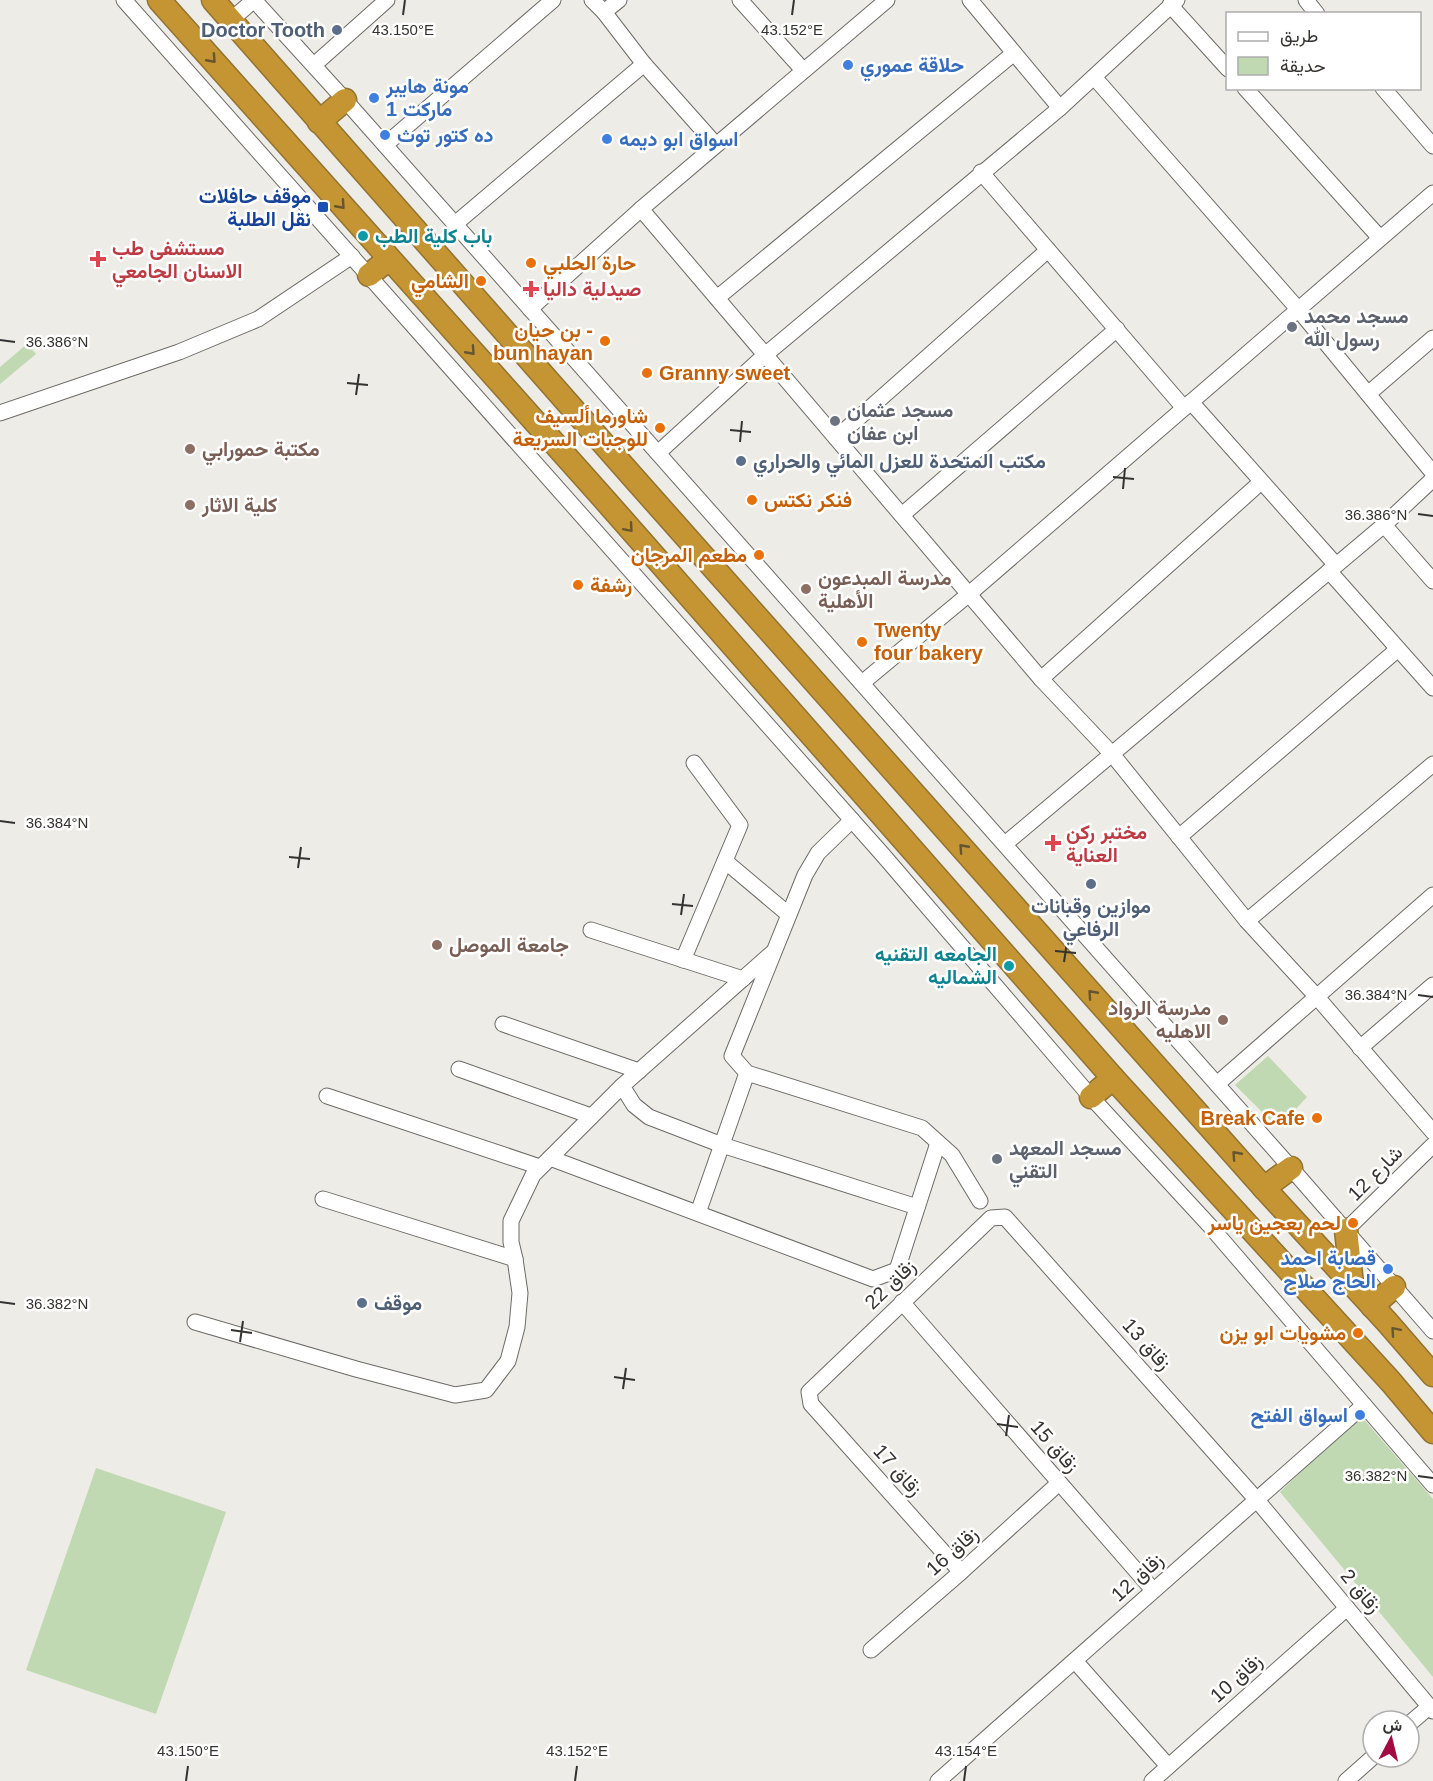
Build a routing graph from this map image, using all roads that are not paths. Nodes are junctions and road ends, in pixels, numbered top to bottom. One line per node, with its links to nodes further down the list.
1 (124, 0): 37 (street)
2 (159, 0): 38 (highway, one-way to 38)
3 (213, 0): 16 (highway)
4 (254, 0): 16 (street); 19 (street)
5 (387, 0): 19 (street)
6 (553, 0): 28 (street)
7 (592, 0): 14 (street)
8 (619, 0): 14 (street)
9 (740, 0): 21 (street)
10 (886, 0): 21 (street)
11 (970, 0): 17 (street)
12 (1306, 0): 15 (street)
13 (1173, 3): 20 (street); 22 (street)
14 (604, 12): 18 (street)
15 (1315, 12)
16 (230, 21): 27 (highway)
17 (1014, 53): 26 (street); 40 (street)
18 (644, 64): 29 (street); 34 (street)
19 (314, 65): 25 (street)
20 (1226, 68)
21 (803, 70): 29 (street)
22 (1094, 77): 26 (street); 42 (street)
23 (1247, 90): 35 (street)
24 (1385, 90): 30 (street)
25 (345, 100): 27 (highway); 28 (street)
26 (1060, 108): 31 (street)
27 (319, 122): 52 (highway)
28 (385, 145): 34 (street)
29 (716, 145): 33 (street)
30 (1433, 146)
31 (981, 172): 36 (street); 45 (street)
32 (1433, 193): 35 (street)
33 (641, 209): 40 (street); 41 (street)
34 (455, 224): 41 (street)
35 (1380, 238): 42 (street)
36 (1048, 250): 43 (street); 49 (street)
37 (352, 256): 39 (street); 48 (street)
38 (389, 259): 39 (highway); 55 (highway, one-way to 55)
39 (369, 275): 68 (street)
40 (717, 298): 45 (street)
41 (530, 309): 50 (street)
42 (1298, 309): 46 (street); 47 (street)
43 (1117, 329): 47 (street); 56 (street)
44 (1433, 339): 46 (street)
45 (765, 355): 49 (street); 50 (street)
46 (1368, 394): 51 (street)
47 (1188, 405): 54 (street); 60 (street)
48 (0, 413)
49 (836, 438): 56 (street)
50 (658, 453): 63 (street)
51 (1433, 473)
52 (632, 476): 55 (highway); 98 (highway, one-way to 52)
53 (1433, 479): 57 (street)
54 (1261, 482): 58 (street); 62 (street)
55 (604, 499): 86 (highway, one-way to 86)
56 (902, 515): 60 (street)
57 (1383, 525): 58 (street); 59 (street)
58 (1332, 568): 61 (street); 65 (street)
59 (1433, 581)
60 (969, 594): 62 (street); 63 (street)
61 (1398, 649): 64 (street); 69 (street)
62 (1041, 679): 65 (street)
63 (862, 683): 70 (street)
64 (1433, 687)
65 (1112, 753): 69 (street); 70 (street)
66 (694, 763): 71 (street)
67 (1433, 764): 74 (street)
68 (852, 820): 73 (street); 90 (street)
69 (1179, 837): 74 (street)
70 (1005, 844): 87 (street)
71 (725, 861): 73 (street); 77 (street)
72 (1433, 895): 80 (street)
73 (788, 914): 76 (street)
74 (1247, 921): 80 (street)
75 (591, 930): 77 (street)
76 (772, 953): 78 (street); 85 (street)
77 (683, 960): 78 (street)
78 (743, 979): 84 (street)
79 (1433, 985): 82 (street)
80 (1317, 997): 82 (street); 87 (street)
81 (503, 1023): 84 (street)
82 (1360, 1048): 92 (street)
83 (459, 1069): 91 (street)
84 (639, 1071): 88 (street)
85 (747, 1073): 93 (street); 94 (street)
86 (1113, 1078): 90 (highway); 115 (highway)
87 (1217, 1084): 97 (street)
88 (622, 1086): 91 (street); 94 (street)
89 (327, 1096): 96 (street)
90 (1090, 1097): 114 (street)
91 (591, 1116): 96 (street)
92 (1433, 1132)
93 (938, 1143): 100 (street); 101 (street)
94 (722, 1145): 101 (street); 102 (street)
95 (1433, 1145): 104 (street, شارع 12)
96 (545, 1162): 102 (street); 105 (street)
97 (1291, 1168): 98 (highway); 104 (street)
98 (1264, 1188): 106 (highway)
99 (323, 1199): 105 (street)
100 (980, 1201)
101 (917, 1207): 102 (street)
102 (698, 1213)
103 (1005, 1217): 108 (street, زقاق 22); 118 (street, زقاق 13)
104 (1347, 1230): 106 (highway); 107 (street)
105 (516, 1259): 110 (street)
106 (1352, 1284): 109 (highway)
107 (1394, 1287): 109 (highway); 111 (street)
108 (902, 1302): 113 (street, زقاق 22); 116 (street, زقاق 15)
109 (1372, 1306): 112 (highway, one-way to 109)
110 (195, 1322)
111 (1430, 1323)
112 (1433, 1375)
113 (809, 1392): 119 (street, زقاق 17)
114 (1364, 1405): 117 (street); 118 (street, زقاق 12)
115 (1433, 1432)
116 (1059, 1483): 119 (street, زقاق 16); 120 (street, زقاق 15)
117 (1433, 1485)
118 (1256, 1498): 120 (street, زقاق 12); 121 (street, زقاق 2)
119 (961, 1572): 122 (street, زقاق 16)
120 (1153, 1590): 123 (street, زقاق 12)
121 (1347, 1608): 124 (street, زقاق 2); 125 (street, زقاق 10)
122 (871, 1650)
123 (1075, 1661): 125 (street); 127 (street, زقاق 12)
124 (1431, 1709)
125 (1168, 1766): 128 (street, زقاق 10)
126 (1361, 1768): 129 (street)
127 (938, 1781)
128 (1152, 1781)
129 (1346, 1781)

